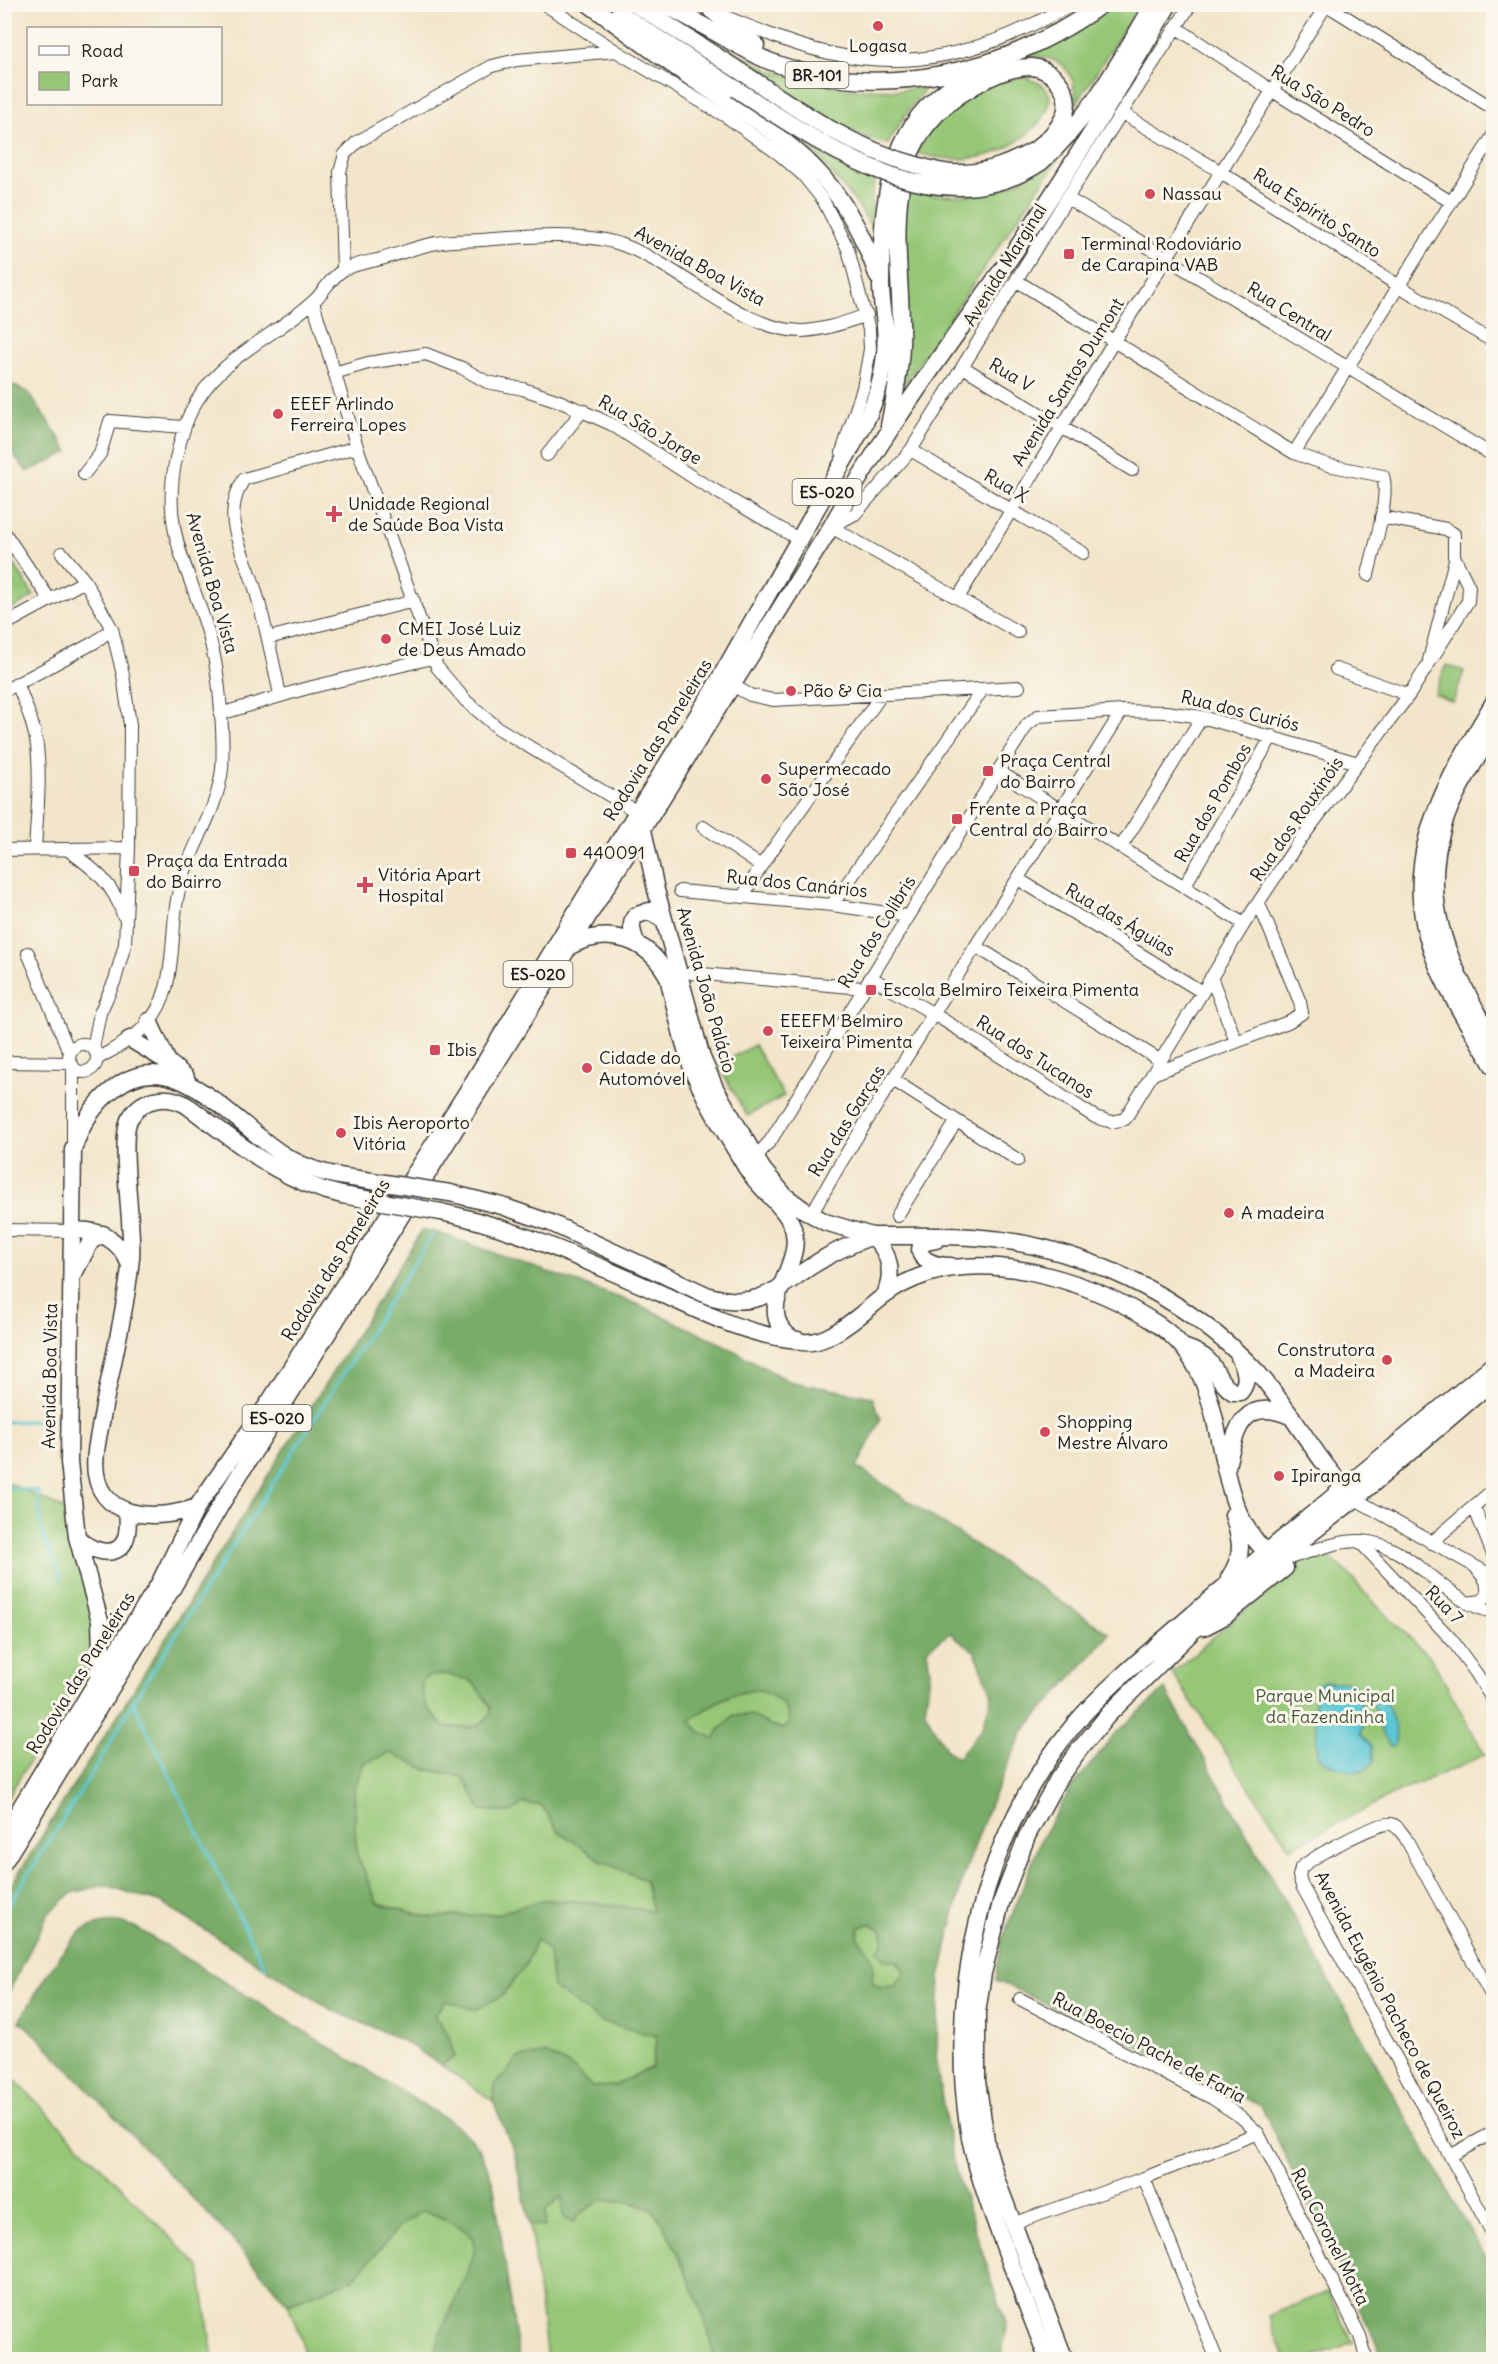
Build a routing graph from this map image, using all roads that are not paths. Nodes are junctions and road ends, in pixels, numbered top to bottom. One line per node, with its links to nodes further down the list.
1 (544, 4): 14 (street)
2 (589, 4): 28 (main road)
3 (605, 4): 21 (main road, bridge)
4 (636, 4): 21 (main road, bridge)
5 (664, 4): 15 (main road, BR-101)
6 (1071, 4): 12 (street)
7 (1102, 4): 16 (main road, BR-101)
8 (1154, 4): 21 (main road)
9 (1169, 4): 40 (main road, Rodovia das Paneleiras)
10 (1191, 4): 13 (street, Avenida Marginal)
11 (1326, 5): 17 (street, Avenida Santos Dumont); 18 (street)
12 (707, 7): 15 (main road)
13 (1177, 28): 17 (street, Rua São Pedro); 19 (street, Avenida Marginal)
14 (616, 51): 26 (street); 31 (street)
15 (783, 65): 16 (main road, BR-101)
16 (985, 65): 28 (main road)
17 (1271, 90): 22 (street, Avenida Santos Dumont); 24 (street, Rua São Pedro)
18 (1494, 109)
19 (1122, 113): 22 (street, Rua Espírito Santo); 23 (street, Avenida Marginal)
20 (1494, 134): 24 (street)
21 (1038, 156): 40 (main road)
22 (1221, 172): 25 (street, Avenida Santos Dumont); 29 (street, Rua Espírito Santo)
23 (1067, 198): 25 (street, Rua Central); 27 (street, Avenida Marginal)
24 (1451, 202): 29 (street)
25 (1168, 259): 32 (street, Avenida Santos Dumont); 35 (street, Rua Central)
26 (343, 270): 30 (street, Avenida Boa Vista); 31 (street, Avenida Boa Vista)
27 (1017, 281): 32 (street); 34 (street, Avenida Marginal)
28 (881, 286): 48 (main road, Rodovia das Paneleiras / ES-020)
29 (1399, 286): 33 (street, Rua Espírito Santo); 35 (street)
30 (313, 302): 36 (street); 38 (street, Avenida Boa Vista)
31 (867, 315): 48 (street)
32 (1114, 341): 39 (street, Avenida Santos Dumont); 43 (street)
33 (1494, 342)
34 (963, 367): 39 (street, Rua V); 42 (street, Avenida Marginal)
35 (1347, 369): 43 (street); 45 (street, Rua Central)
36 (334, 373): 37 (street, Rua São Jorge); 41 (street)
37 (583, 410): 44 (street); 53 (street, Rua São Jorge)
38 (183, 427): 47 (street); 79 (street, Avenida Boa Vista)
39 (1062, 427): 46 (street, Rua V); 49 (street, Avenida Santos Dumont)
40 (887, 433): 51 (main road, Rodovia das Paneleiras / ES-020)
41 (357, 447): 61 (street); 65 (street)
42 (911, 450): 49 (street, Rua X); 51 (street, Avenida Marginal)
43 (1294, 453): 50 (street)
44 (547, 455)
45 (1494, 456)
46 (1132, 470)
47 (84, 474)
48 (833, 482): 53 (main road, Rodovia das Paneleiras / ES-020)
49 (1010, 510): 55 (street, Rua X); 59 (street, Avenida Santos Dumont)
50 (1381, 517): 56 (street, Rua dos Rouxinóis); 57 (street)
51 (831, 527): 59 (street); 73 (main road, Rodovia das Paneleiras / ES-020)
52 (4, 532): 60 (street)
53 (800, 540): 73 (main road, Rodovia das Paneleiras / ES-020)
54 (62, 553): 58 (street)
55 (1083, 553)
56 (1455, 560): 68 (street); 68 (street, Rua dos Rouxinóis)
57 (1368, 575)
58 (85, 581): 60 (street); 63 (street)
59 (958, 598): 64 (street)
60 (50, 600): 62 (street)
61 (414, 601): 65 (street); 66 (street)
62 (4, 625)
63 (112, 629): 69 (street); 91 (street)
64 (1018, 632)
65 (268, 638): 76 (street)
66 (432, 658): 76 (street); 87 (street)
67 (1336, 669): 75 (street)
68 (1426, 670): 75 (street, Rua dos Rouxinóis)
69 (17, 683): 72 (street); 92 (street)
70 (1019, 687): 71 (street)
71 (983, 689): 74 (street); 101 (street)
72 (4, 691)
73 (722, 692): 74 (street); 87 (main road, Rodovia das Paneleiras / ES-020); 89 (main road, Rodovia das Paneleiras / ES-020)
74 (882, 694): 95 (street)
75 (1409, 695): 84 (street, Rua dos Rouxinóis)
76 (280, 696): 79 (street)
77 (1494, 702): 126 (main road)
78 (1122, 711): 80 (street, Rua dos Curiós); 81 (street, Rua dos Curiós); 86 (street, Rua das Garças)
79 (220, 714): 117 (street, Avenida Boa Vista)
80 (1038, 716): 85 (street, Rua dos Colibris)
81 (1202, 717): 83 (street, Rua dos Curiós); 90 (street)
82 (1494, 730): 120 (main road)
83 (1272, 736): 84 (street, Rua dos Curiós); 97 (street, Rua dos Pombos)
84 (1358, 763): 100 (street, Rua dos Rouxinóis)
85 (998, 771): 86 (street); 102 (street, Rua dos Colibris)
86 (1059, 810): 90 (street); 96 (street, Rua das Garças)
87 (637, 812): 157 (main road, Rodovia das Paneleiras / ES-020)
88 (703, 827): 95 (street)
89 (643, 831): 103 (main road, Avenida João Palácio); 107 (main road, Rodovia das Paneleiras / ES-020)
90 (1121, 847): 97 (street)
91 (129, 848): 94 (street); 104 (street)
92 (35, 849): 93 (street); 94 (street)
93 (4, 850)
94 (68, 850): 104 (street)
95 (761, 867): 99 (street)
96 (1018, 879): 108 (street, Rua das Garças); 114 (street, Rua das Águias)
97 (1184, 887): 105 (street)
98 (680, 891): 99 (street, Rua dos Canários)
99 (742, 896): 101 (street, Rua dos Canários)
100 (1259, 904): 105 (street, Rua dos Rouxinóis); 119 (street)
101 (832, 905): 102 (street, Rua dos Canários)
102 (909, 916): 111 (street, Rua dos Colibris)
103 (664, 920): 106 (main road); 134 (main road, Avenida João Palácio)
104 (126, 924): 115 (street)
105 (1244, 924): 112 (street, Rua dos Rouxinóis)
106 (636, 943): 107 (main road, Avenida João Palácio); 134 (main road, Avenida João Palácio)
107 (572, 945): 175 (main road, Rodovia das Paneleiras / ES-020)
108 (977, 946): 116 (street, Rua das Garças); 123 (street)
109 (28, 953): 122 (street)
110 (691, 973): 113 (street)
111 (870, 977): 113 (street, Rua dos Colibris); 116 (street, Rua dos Tucanos)
112 (1211, 977): 114 (street, Rua dos Rouxinóis); 119 (street)
113 (863, 988): 134 (street, Rua dos Colibris)
114 (1202, 992): 123 (street, Rua dos Rouxinóis)
115 (100, 1013): 121 (street); 122 (street)
116 (934, 1014): 128 (street, Rua das Garças); 130 (street, Rua dos Tucanos)
117 (150, 1021): 118 (street, Avenida Boa Vista); 125 (main road)
118 (130, 1039): 121 (street, Avenida Boa Vista); 125 (main road)
119 (1236, 1041): 127 (street)
120 (1494, 1042)
121 (95, 1053): 122 (street); 122 (street)
122 (73, 1057): 124 (street); 132 (street, Avenida Boa Vista)
123 (1161, 1061): 127 (street, Rua dos Rouxinóis)
124 (4, 1062)
125 (168, 1062): 129 (main road)
126 (1494, 1067)
127 (1153, 1074): 130 (street, Rua dos Rouxinóis)
128 (893, 1080): 131 (street); 135 (street, Rua das Garças)
129 (232, 1116): 132 (main road); 145 (main road, bridge)
130 (1121, 1121)
131 (956, 1122): 133 (street); 136 (street)
132 (73, 1150): 138 (main road, Avenida Boa Vista)
133 (1018, 1160)
134 (751, 1162): 135 (main road, Avenida João Palácio); 145 (main road, Avenida João Palácio)
135 (811, 1215): 140 (main road, Avenida João Palácio)
136 (897, 1216)
137 (4, 1230): 138 (street)
138 (72, 1231): 139 (main road); 144 (main road, Avenida Boa Vista)
139 (103, 1234): 142 (main road); 144 (main road)
140 (872, 1236): 141 (main road, Avenida João Palácio); 145 (main road); 146 (main road)
141 (973, 1237): 143 (main road); 149 (main road, Avenida João Palácio)
142 (130, 1265): 147 (main road, bridge); 159 (main road)
143 (970, 1267): 146 (main road); 148 (main road)
144 (71, 1279): 160 (main road, Avenida Boa Vista)
145 (783, 1286): 147 (main road, Avenida João Palácio)
146 (885, 1295): 147 (main road)
147 (804, 1341)
148 (1185, 1347): 149 (main road); 153 (main road)
149 (1237, 1353): 152 (main road, Avenida João Palácio)
150 (1494, 1364): 156 (main road)
151 (1494, 1380): 156 (main road)
152 (1292, 1418): 153 (main road); 156 (main road, Avenida João Palácio)
153 (1226, 1473): 155 (main road)
154 (1494, 1489): 158 (street)
155 (1230, 1490): 164 (main road); 168 (main road)
156 (1349, 1494): 162 (street); 164 (main road)
157 (197, 1507): 159 (main road); 172 (main road, Rodovia das Paneleiras / ES-020)
158 (1474, 1507): 162 (street); 165 (street)
159 (127, 1511): 160 (main road)
160 (77, 1537): 172 (main road, Avenida Boa Vista)
161 (1359, 1541): 163 (street); 169 (street); 173 (street, Rua 7)
162 (1431, 1543): 166 (street)
163 (1303, 1554): 164 (street); 171 (main road)
164 (1271, 1556): 168 (main road); 171 (main road)
165 (1494, 1557)
166 (1477, 1568): 167 (street); 169 (street)
167 (1494, 1576)
168 (1223, 1588): 184 (main road)
169 (1467, 1603): 170 (street)
170 (1494, 1612)
171 (1193, 1633): 182 (main road)
172 (97, 1681): 174 (main road, Rodovia das Paneleiras / ES-020)
173 (1494, 1702)
174 (4, 1835)
175 (4, 1862)
176 (1020, 1999): 179 (street, Rua Boecio Pache de Faria)
177 (1494, 2000): 180 (street, Avenida Eugênio Pacheco de Queiroz)
178 (1494, 2132): 180 (street)
179 (1258, 2133): 181 (street); 187 (street, Rua Coronel Motta)
180 (1450, 2156): 183 (street, Avenida Eugênio Pacheco de Queiroz)
181 (1144, 2178): 182 (street); 186 (street)
182 (1012, 2224): 185 (main road)
183 (1494, 2236)
184 (1048, 2360)
185 (1065, 2360)
186 (1216, 2360)
187 (1367, 2360)

